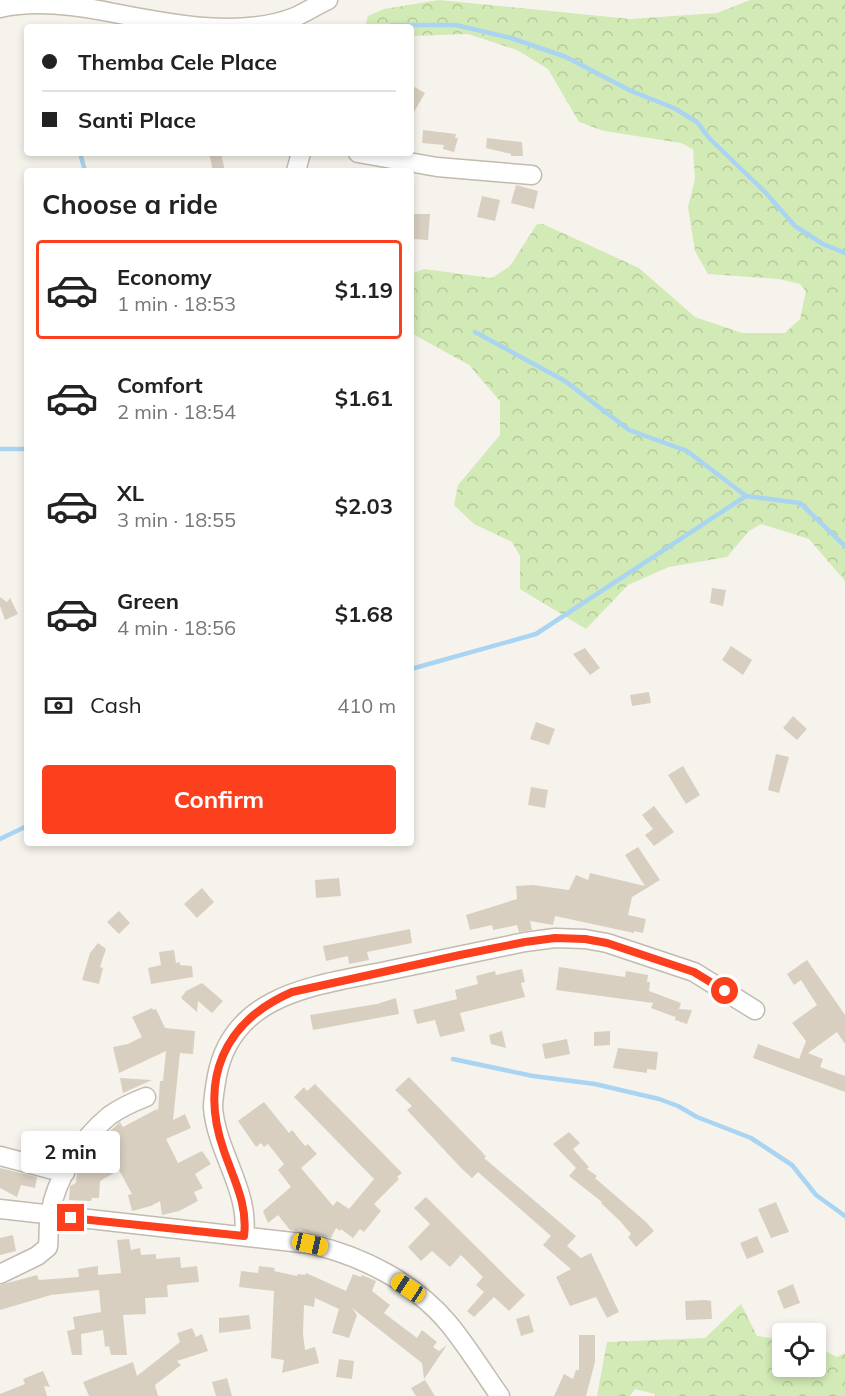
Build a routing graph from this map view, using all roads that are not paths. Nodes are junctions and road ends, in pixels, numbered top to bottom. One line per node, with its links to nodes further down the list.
1 (328, 0): 4 (street)
2 (0, 8): 3 (street)
3 (176, 24)
4 (265, 24)
5 (375, 156): 6 (street)
6 (532, 175)
7 (755, 1010): 13 (street)
8 (146, 1097): 10 (street)
9 (0, 1156): 10 (street)
10 (64, 1173): 12 (street)
11 (0, 1209): 12 (street)
12 (49, 1216): 13 (street); 14 (street)
13 (244, 1236): 15 (street)
14 (0, 1274)
15 (500, 1396)

